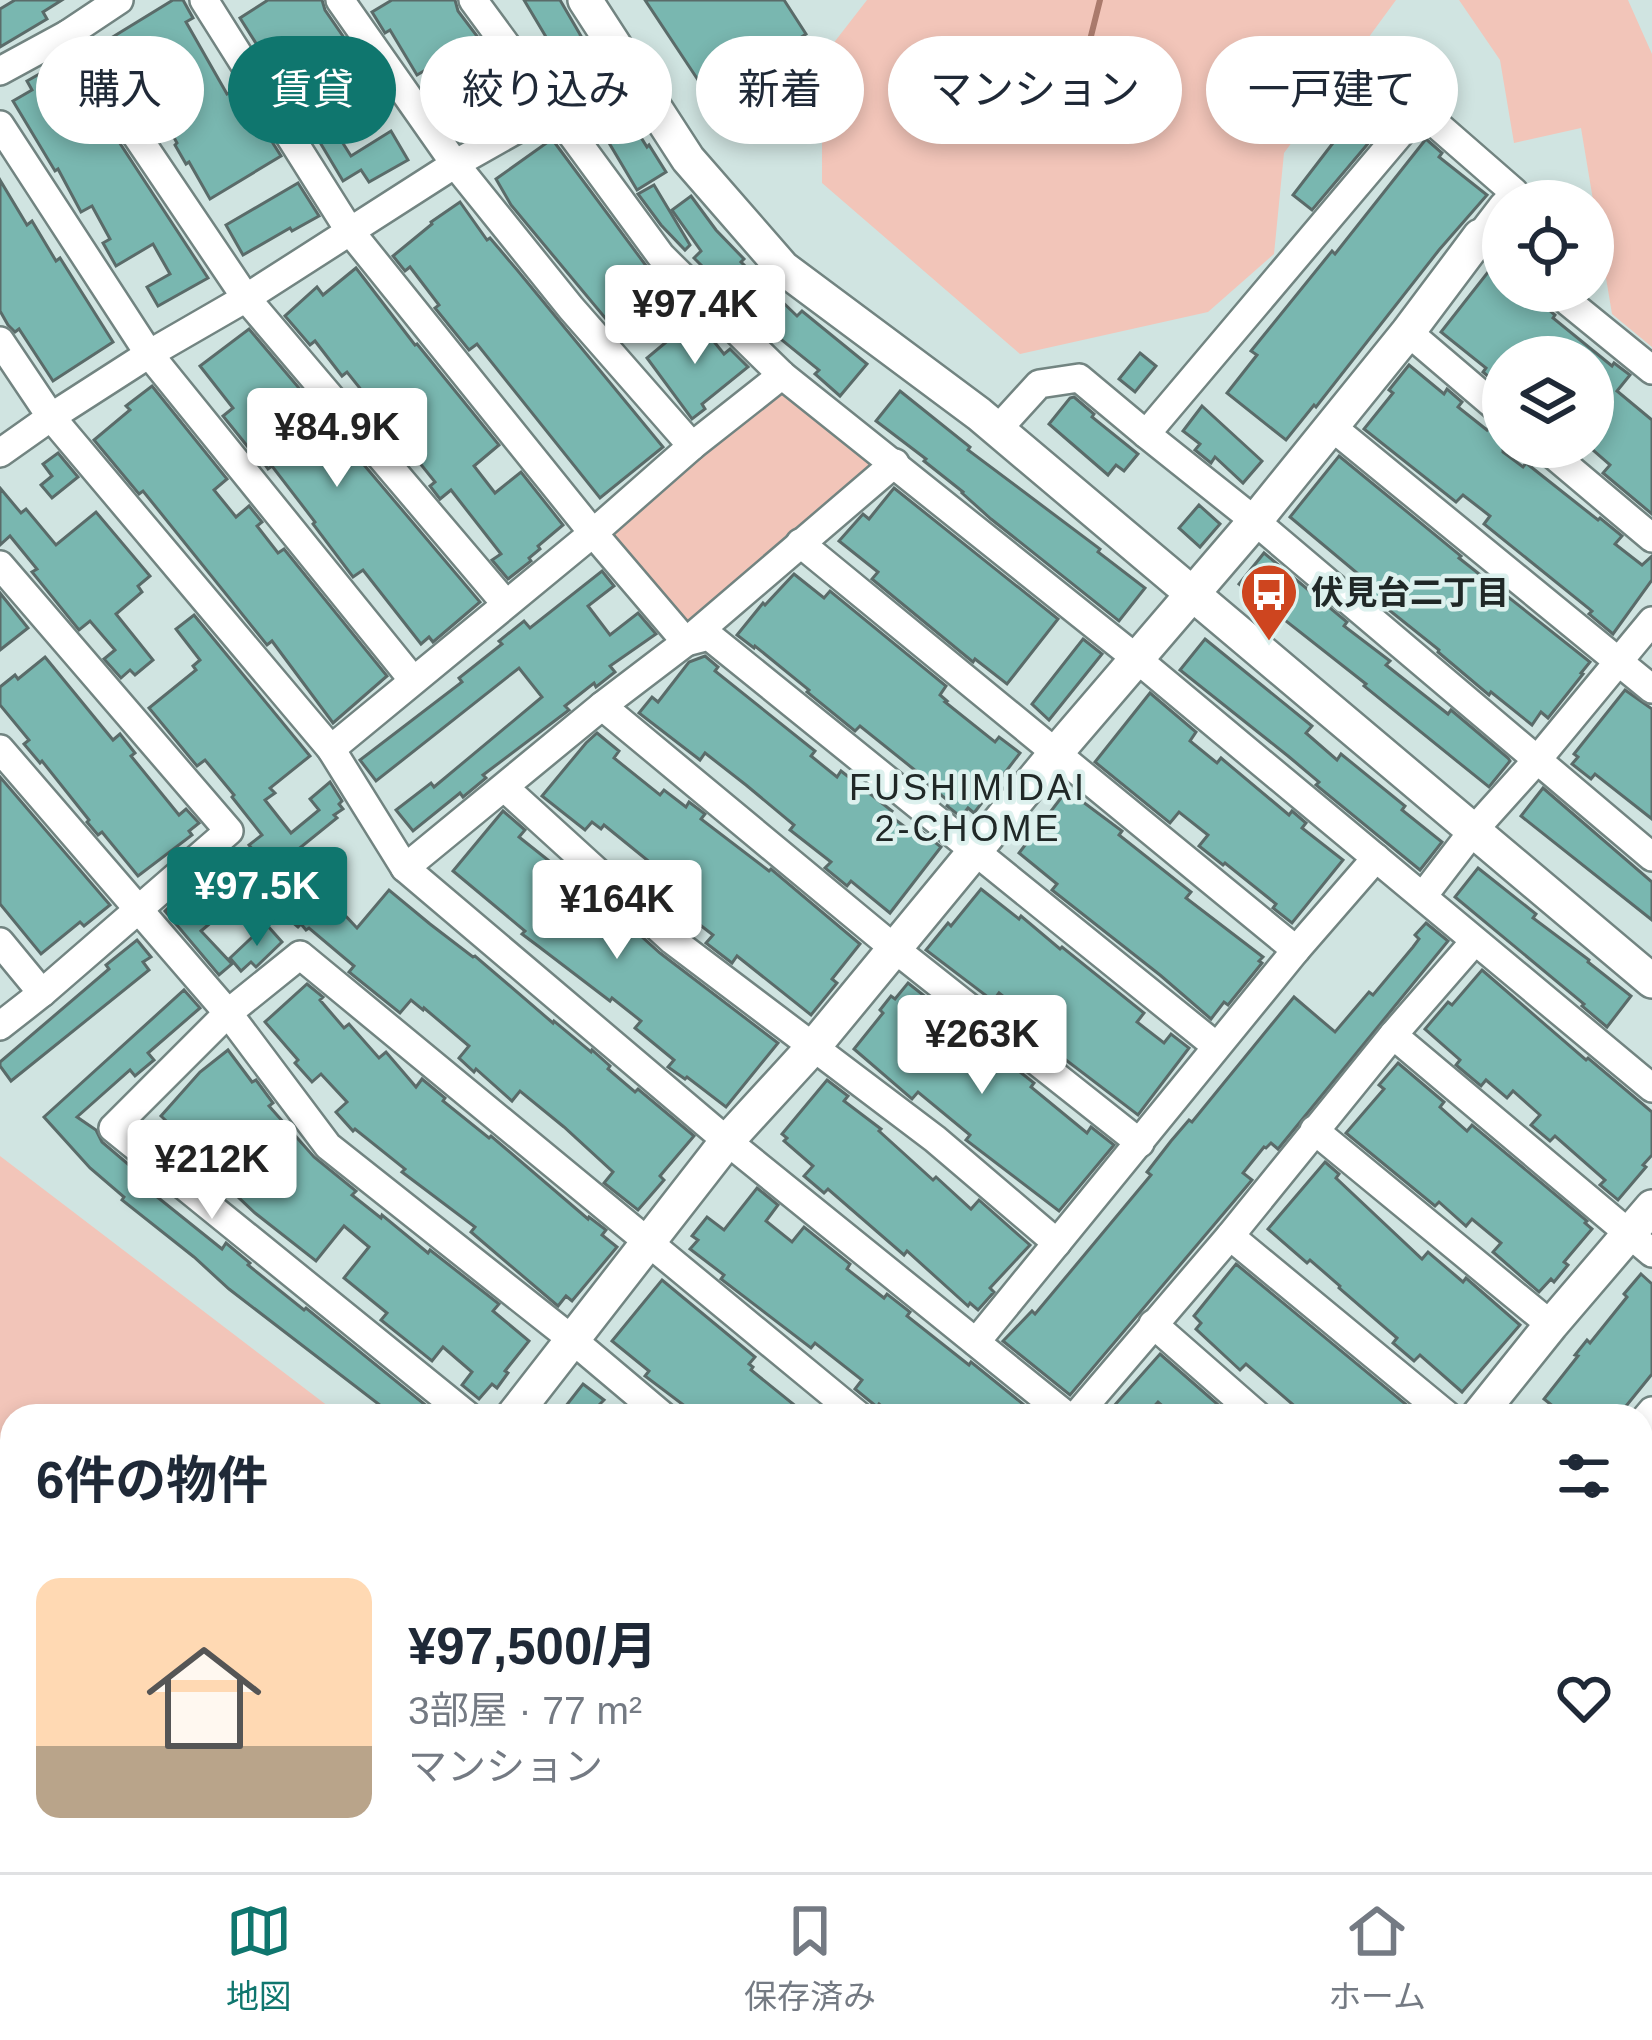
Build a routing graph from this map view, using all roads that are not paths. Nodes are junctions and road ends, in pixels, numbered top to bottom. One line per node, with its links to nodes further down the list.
1 (119, 0): 6 (street)
2 (204, 0): 16 (street)
3 (340, 0): 14 (street)
4 (472, 0): 7 (street)
5 (585, 0): 8 (street)
6 (68, 34): 9 (street); 18 (street)
7 (499, 36)
8 (607, 36)
9 (0, 71)
10 (0, 125): 22 (street)
11 (672, 135): 28 (street)
12 (489, 144): 14 (street)
13 (580, 144): 24 (street)
14 (454, 164): 16 (street); 30 (street)
15 (1500, 180): 29 (street)
16 (349, 230): 18 (street); 35 (street)
17 (1482, 254): 20 (street)
18 (246, 298): 22 (street); 40 (street)
19 (1581, 312): 23 (street)
20 (1408, 332): 25 (street); 27 (street)
21 (0, 341): 26 (street)
22 (149, 354): 26 (street); 45 (street)
23 (1652, 370)
24 (782, 375): 30 (street); 32 (street)
25 (1482, 394)
26 (50, 417): 31 (street); 49 (street)
27 (1333, 427): 34 (street); 44 (street)
28 (998, 430): 29 (street); 39 (street)
29 (1146, 434): 34 (street)
30 (692, 446): 35 (street)
31 (0, 453)
32 (895, 464): 37 (street); 43 (street)
33 (1569, 468): 36 (street)
34 (1255, 521): 39 (street); 51 (street)
35 (593, 533): 40 (street); 42 (street)
36 (1652, 538)
37 (800, 543): 42 (street); 50 (street)
38 (0, 565): 59 (street)
39 (1192, 595): 43 (street); 53 (street)
40 (506, 604): 45 (street)
41 (1652, 621): 44 (street)
42 (686, 642): 47 (street); 54 (street)
43 (1137, 659): 50 (street); 56 (street)
44 (1618, 661): 46 (street); 51 (street)
45 (413, 680): 49 (street)
46 (1652, 689)
47 (602, 706): 52 (street); 62 (street)
48 (0, 748): 59 (street)
49 (331, 749): 57 (street)
50 (1054, 754): 54 (street); 63 (street)
51 (1537, 760): 53 (street); 55 (street)
52 (505, 788): 57 (street); 69 (street)
53 (1472, 831): 58 (street); 64 (street)
54 (975, 853): 62 (street); 70 (street)
55 (1652, 856)
56 (1376, 858): 58 (street); 63 (street)
57 (405, 868): 73 (street)
58 (1423, 896): 61 (street)
59 (137, 910): 65 (street); 66 (street)
60 (0, 942): 65 (street)
61 (1474, 942): 68 (street); 71 (street)
62 (895, 949): 69 (street); 74 (street)
63 (1296, 950): 70 (street)
64 (1652, 981)
65 (42, 993): 67 (street)
66 (228, 1013): 77 (street); 82 (street); 84 (street)
67 (0, 1026)
68 (1393, 1035): 72 (street); 79 (street)
69 (815, 1046): 73 (street); 78 (street)
70 (1216, 1046): 74 (street)
71 (1652, 1088)
72 (1315, 1130): 76 (street); 81 (street)
73 (727, 1141): 77 (street); 83 (street)
74 (1140, 1143): 78 (street)
75 (1652, 1208): 79 (street)
76 (1230, 1236): 80 (street); 91 (street)
77 (648, 1241): 82 (street); 87 (street)
78 (1058, 1243): 83 (street)
79 (1641, 1243): 81 (street)
80 (1153, 1324): 89 (street); 90 (street)
81 (1551, 1325): 92 (street)
82 (574, 1341): 85 (street); 86 (street)
83 (976, 1342): 88 (street)
84 (453, 1404)
85 (523, 1404)
86 (649, 1404)
87 (845, 1404)
88 (1056, 1404)
89 (1083, 1404)
90 (1244, 1404)
91 (1433, 1404)
92 (1488, 1404)

